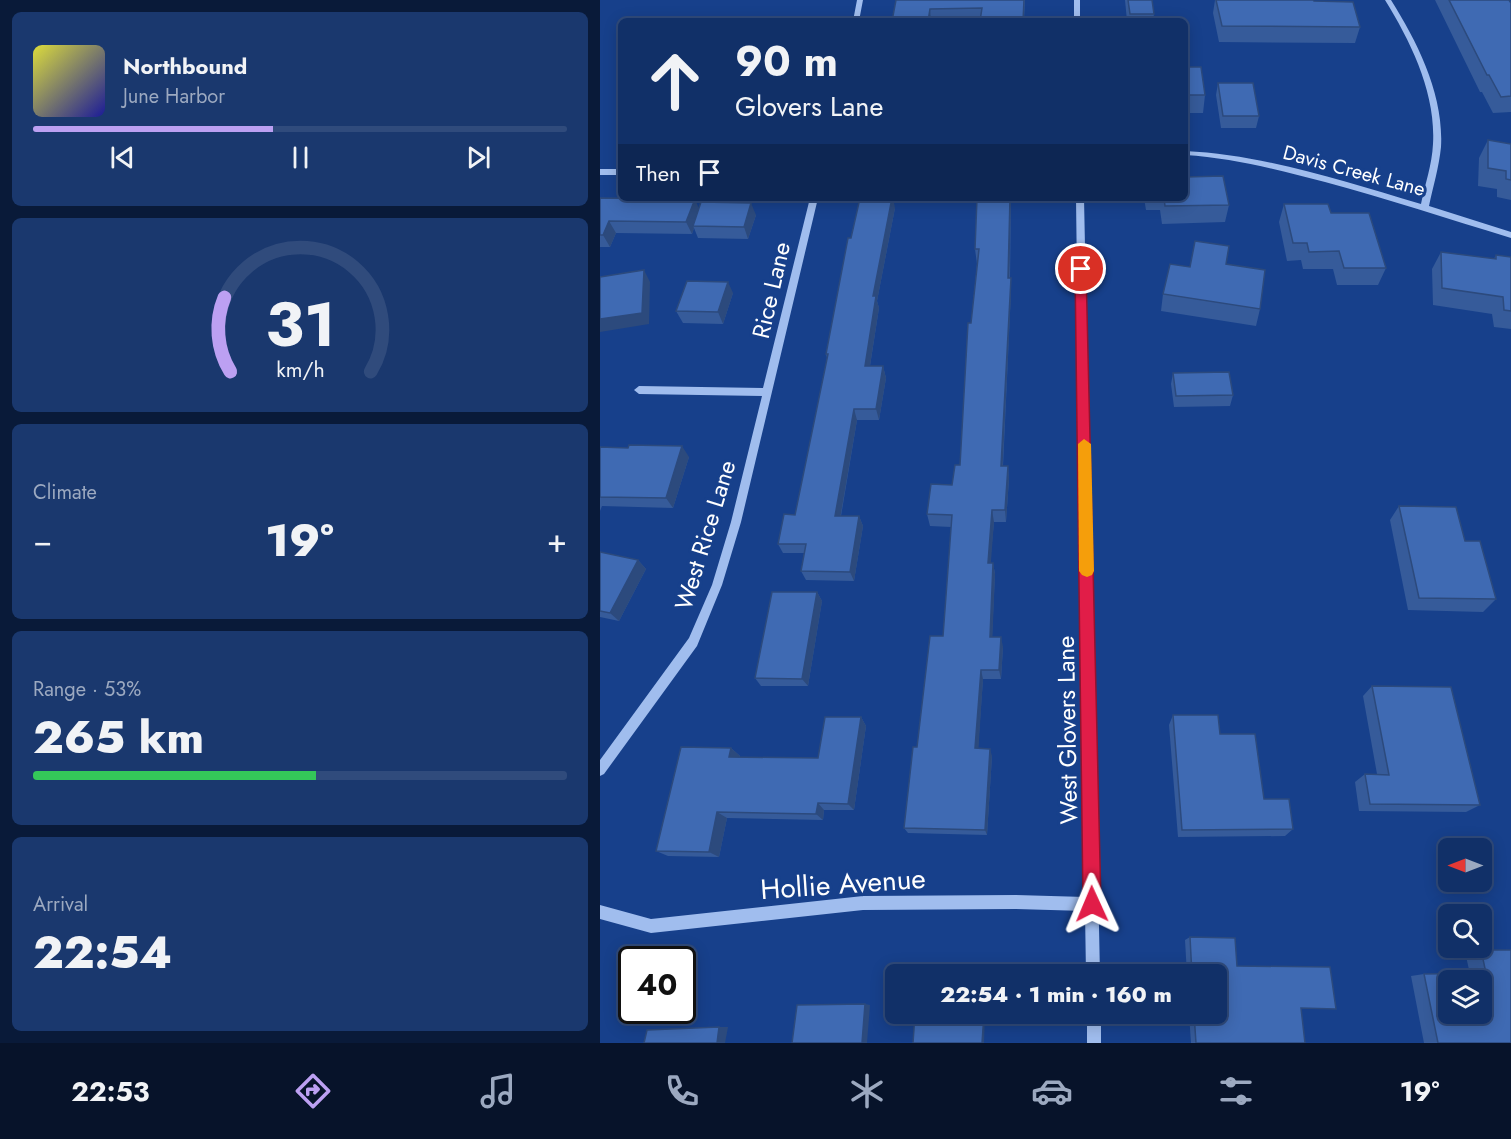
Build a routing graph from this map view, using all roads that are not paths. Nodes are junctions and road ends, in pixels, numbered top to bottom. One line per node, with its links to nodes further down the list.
1 (860, 0): 4 (street)
2 (1077, 0): 5 (street)
3 (1388, 0): 11 (street)
4 (857, 18)
5 (1077, 18)
6 (1188, 153): 11 (street, Davis Creek Lane)
7 (600, 172): 8 (street)
8 (618, 172)
9 (812, 201): 14 (street, Rice Lane)
10 (1080, 201): 16 (street, West Glovers Lane)
11 (1425, 206): 12 (street, Davis Creek Lane)
12 (1511, 235)
13 (639, 390): 14 (street)
14 (767, 392): 15 (street, West Rice Lane)
15 (600, 770)
16 (1092, 904): 17 (street, Hollie Avenue); 18 (street, West Glovers Lane)
17 (600, 912)
18 (1093, 964)
19 (1094, 1024): 20 (street)
20 (1094, 1043)

